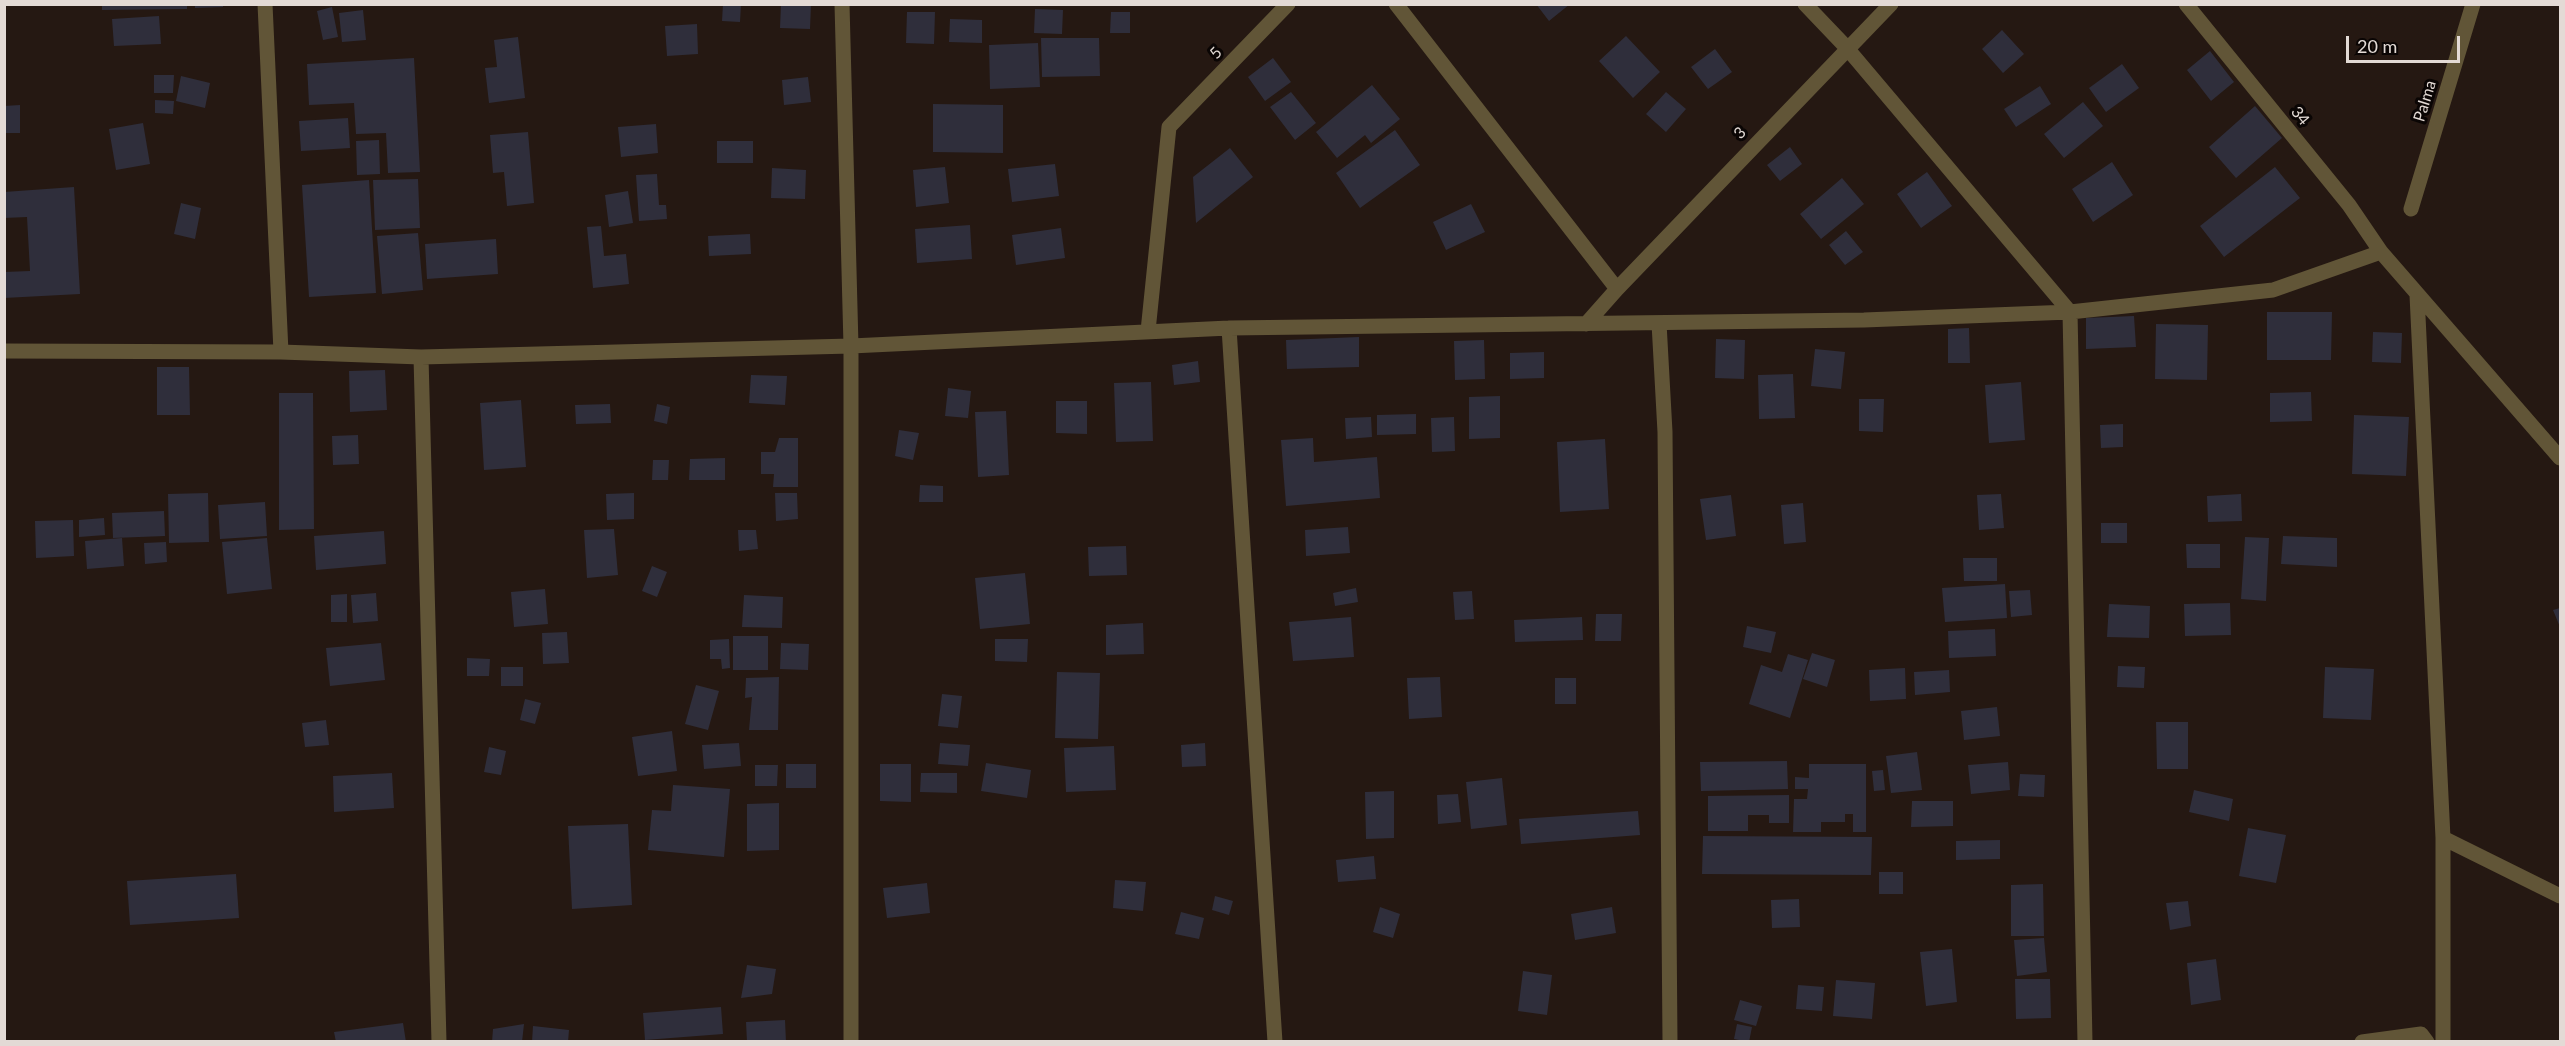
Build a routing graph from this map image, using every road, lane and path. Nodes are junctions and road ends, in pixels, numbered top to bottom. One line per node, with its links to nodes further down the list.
1 (265, 4): 21 (street)
2 (842, 4): 19 (street)
3 (1288, 4): 18 (street, 5)
4 (1396, 4): 12 (street)
5 (1805, 4): 9 (street)
6 (1891, 4): 9 (street, 3)
7 (2186, 4): 11 (street, 34)
8 (2473, 4): 10 (street, Palma)
9 (1846, 47): 12 (street, 3); 14 (street)
10 (2411, 209)
11 (2381, 252): 13 (street, 34); 14 (street)
12 (1617, 289): 16 (street, 3)
13 (2417, 295): 23 (street, 34); 24 (street)
14 (2070, 312): 15 (street); 30 (street)
15 (1659, 323): 16 (street); 29 (street)
16 (1586, 324): 17 (street)
17 (1229, 328): 18 (street); 28 (street)
18 (1148, 331): 19 (street)
19 (851, 346): 22 (street); 27 (street)
20 (4, 351): 21 (street)
21 (280, 352): 22 (street)
22 (421, 357): 26 (street)
23 (2560, 458)
24 (2443, 838): 25 (street); 33 (street)
25 (2560, 896)
26 (439, 1041)
27 (851, 1041)
28 (1275, 1041)
29 (1670, 1041)
30 (2085, 1041)
31 (2362, 1041): 32 (street)
32 (2427, 1041)
33 (2443, 1041)

